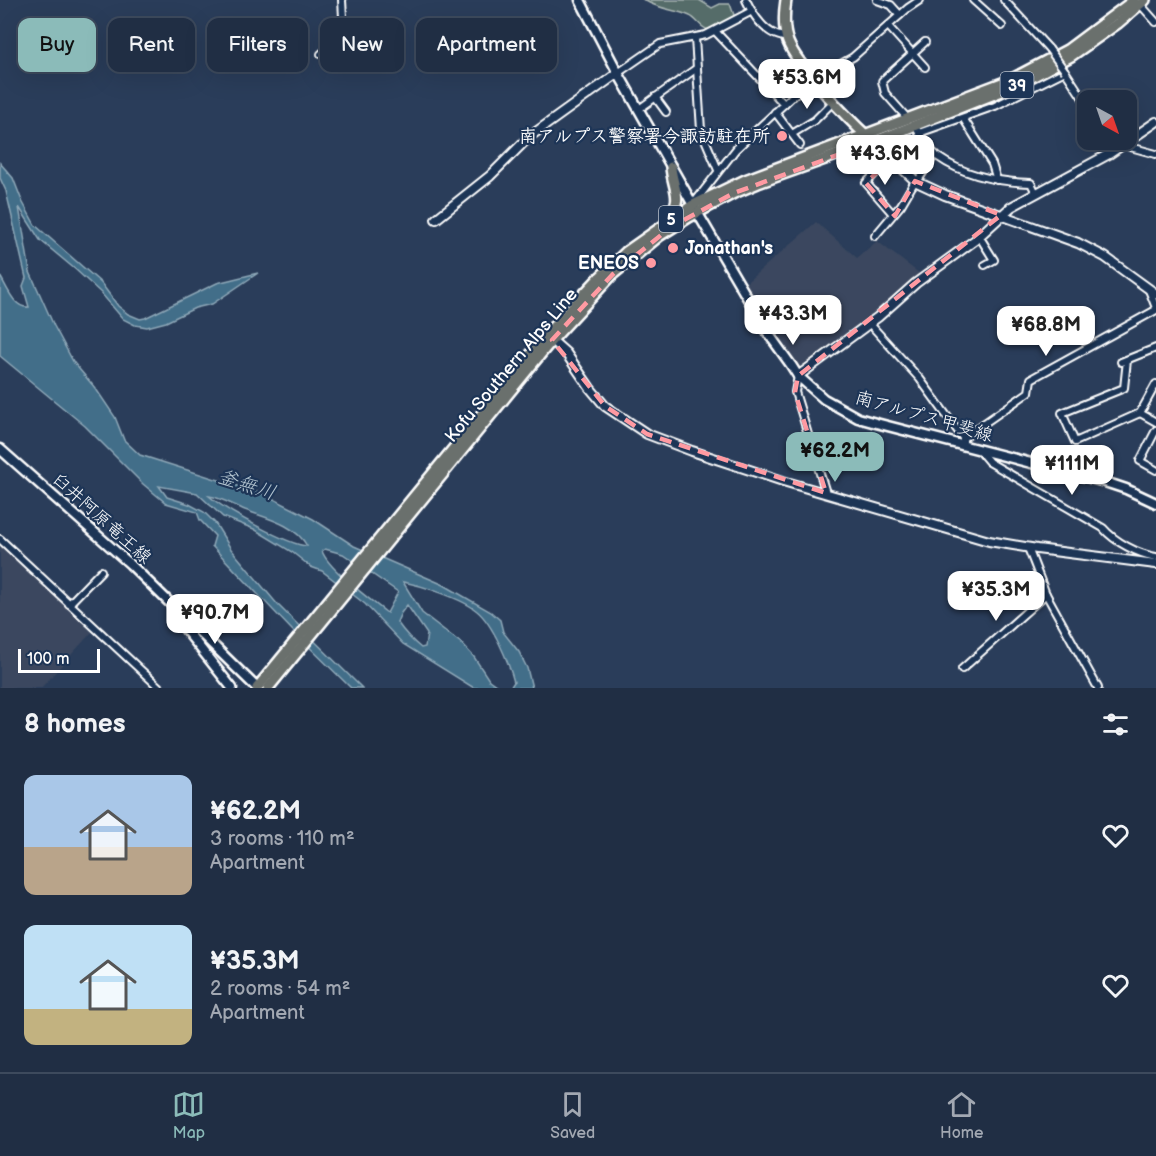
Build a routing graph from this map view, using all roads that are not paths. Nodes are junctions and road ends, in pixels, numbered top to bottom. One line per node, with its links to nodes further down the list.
1 (342, 0): 12 (street)
2 (580, 0): 24 (main road, 南アルプス甲斐線)
3 (746, 0): 10 (street)
4 (786, 0): 17 (main road)
5 (876, 0): 11 (street)
6 (920, 0): 11 (street)
7 (973, 0): 15 (street)
8 (1004, 0): 23 (street, bridge)
9 (1139, 1): 13 (street); 35 (main road, 39)
10 (752, 11): 16 (street); 17 (street)
11 (900, 15): 14 (street)
12 (343, 18)
13 (1156, 22)
14 (888, 26): 20 (street); 25 (street)
15 (1002, 26)
16 (715, 31): 18 (street); 29 (street)
17 (786, 37): 25 (main road)
18 (694, 38): 22 (street); 24 (street)
19 (925, 42): 20 (street)
20 (912, 53): 21 (street); 35 (street)
21 (925, 67)
22 (697, 68): 27 (street); 46 (street)
23 (1065, 71): 26 (street); 33 (street)
24 (618, 73): 30 (main road, 南アルプス甲斐線); 53 (street)
25 (814, 78): 28 (main road); 29 (street)
26 (1077, 90)
27 (655, 97): 30 (street); 31 (street)
28 (834, 101): 36 (street); 38 (main road)
29 (784, 104): 32 (street)
30 (639, 109): 45 (main road, 南アルプス甲斐線)
31 (666, 112)
32 (775, 112): 36 (street); 46 (street)
33 (963, 118): 35 (street); 47 (street)
34 (1156, 122): 37 (street)
35 (914, 126): 38 (main road, 39); 42 (street)
36 (792, 134): 39 (street)
37 (1137, 135)
38 (869, 138): 44 (street); 50 (main road, Kofu Southern Alps Line / 5)
39 (800, 145)
40 (1114, 150): 49 (street)
41 (1137, 150): 43 (street)
42 (935, 154): 47 (street); 48 (street)
43 (1156, 154)
44 (891, 158): 48 (street); 51 (street)
45 (671, 167): 50 (main road, 南アルプス甲斐線); 56 (main road)
46 (718, 170): 50 (street)
47 (997, 180): 49 (street)
48 (916, 182): 51 (street); 52 (street)
49 (1036, 193): 52 (street)
50 (695, 209): 56 (main road, Kofu Southern Alps Line / 5); 61 (main road, Kofu Southern Alps Line / 5); 63 (main road, 南アルプス甲斐線)
51 (893, 214): 54 (street)
52 (1001, 215): 55 (street); 58 (street)
53 (436, 219)
54 (875, 236)
55 (979, 236): 57 (street); 60 (street)
56 (633, 246): 61 (main road, Kofu Southern Alps Line / 5)
57 (985, 265)
58 (1153, 292): 59 (street)
59 (1156, 309): 68 (street)
60 (869, 323): 63 (street); 68 (street)
61 (549, 338): 72 (street); 83 (main road, Kofu Southern Alps Line / 5)
62 (1156, 348): 65 (street)
63 (798, 376): 68 (main road, 南アルプス甲斐線); 72 (street)
64 (1156, 384): 65 (street)
65 (1140, 413): 66 (street)
66 (1156, 422)
67 (1156, 430): 71 (street)
68 (963, 442): 70 (main road, 南アルプス甲斐線)
69 (0, 449): 81 (main road, 臼井阿原竜王線)
70 (979, 450): 73 (main road, 南アルプス甲斐線); 76 (street)
71 (1156, 470)
72 (826, 494): 75 (street)
73 (1156, 503)
74 (0, 539): 80 (street)
75 (1028, 548): 77 (street); 79 (street)
76 (1156, 557)
77 (1156, 564)
78 (101, 571): 80 (street)
79 (1046, 594): 82 (street); 86 (street)
80 (69, 604): 84 (street)
81 (176, 609): 83 (main road, 臼井阿原竜王線); 85 (main road)
82 (962, 669)
83 (263, 687)
84 (160, 688)
85 (232, 688)
86 (1098, 688)

